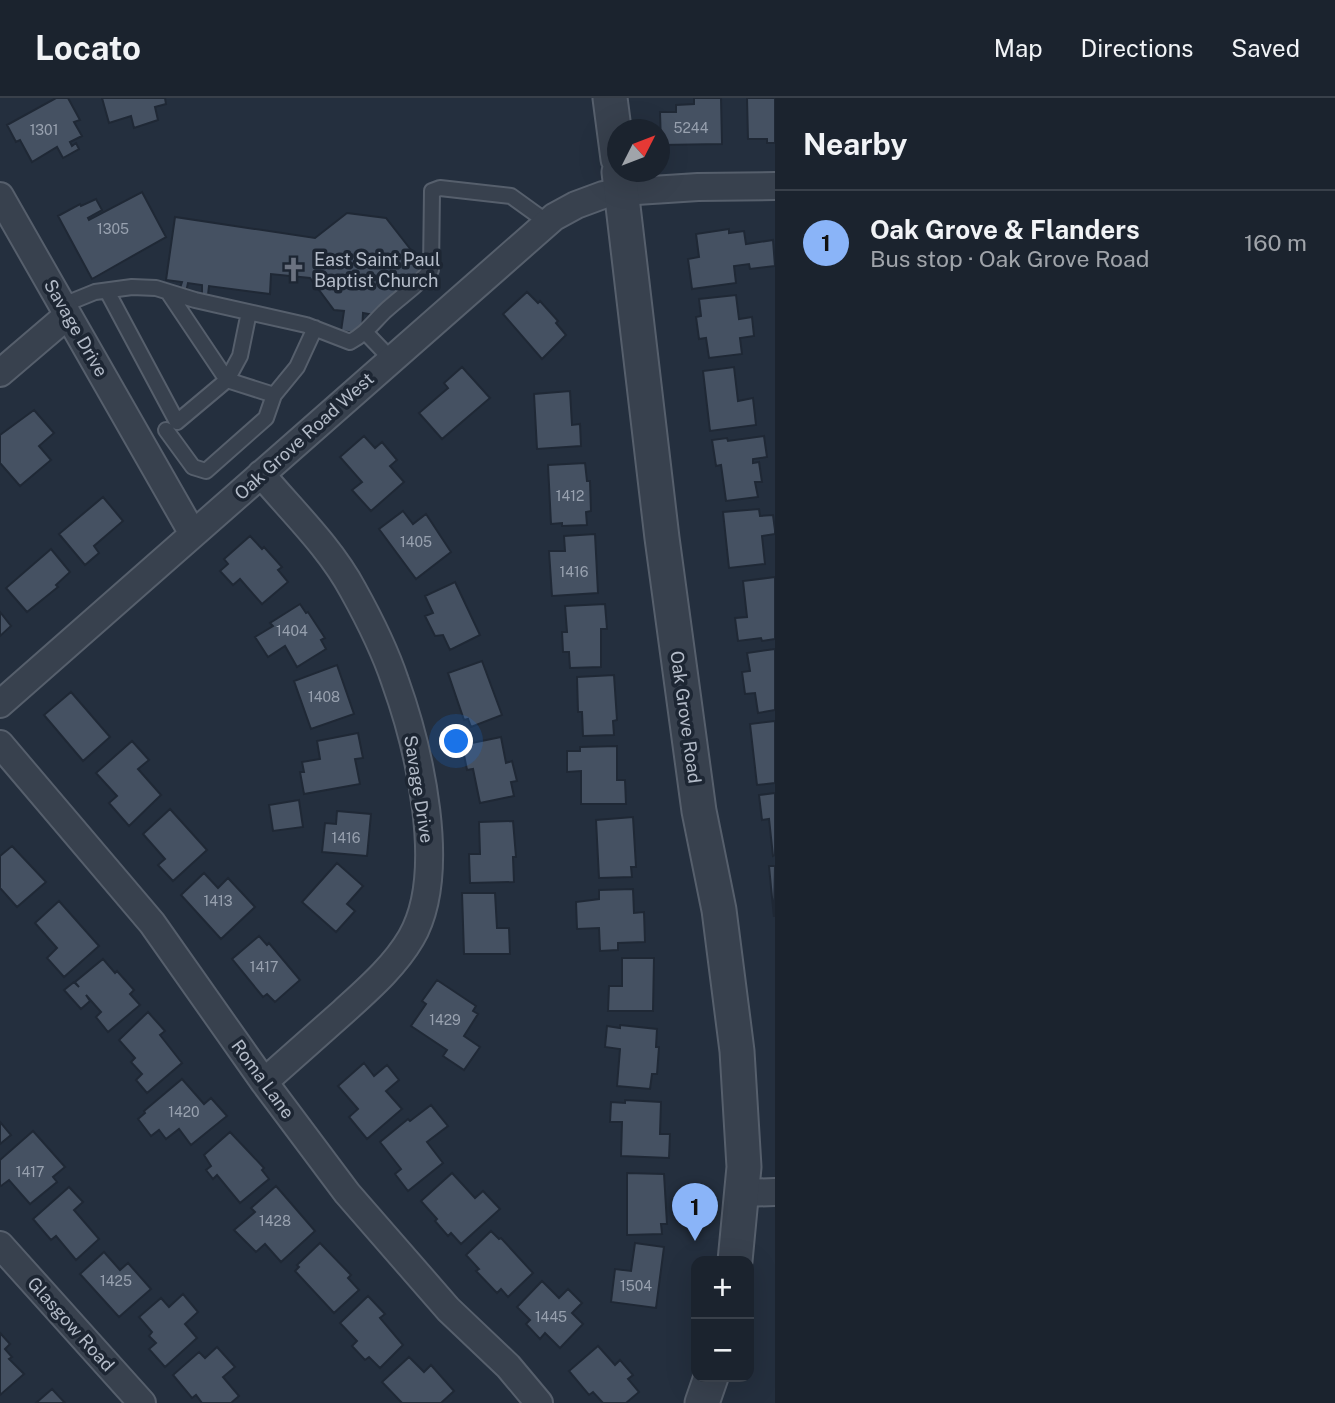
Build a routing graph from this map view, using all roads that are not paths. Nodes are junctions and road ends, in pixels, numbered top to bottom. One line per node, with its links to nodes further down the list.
1 (610, 98): 2 (street)
2 (613, 119)
3 (620, 182): 4 (street, Oak Grove Road West); 6 (street, Oak Grove Road West); 24 (street, Oak Grove Road)
4 (775, 186)
5 (0, 196): 9 (street, Savage Drive)
6 (547, 222): 12 (lane); 13 (street, Oak Grove Road West)
7 (101, 291): 8 (lane); 9 (lane); 17 (lane)
8 (168, 292): 10 (lane); 15 (lane)
9 (65, 310): 14 (street); 18 (street, Savage Drive)
10 (249, 312): 11 (lane); 15 (lane)
11 (314, 328): 12 (lane); 16 (lane)
12 (366, 333): 13 (lane)
13 (391, 359): 19 (street, Oak Grove Road West)
14 (0, 373)
15 (227, 380): 16 (lane); 17 (lane)
16 (274, 395): 17 (lane)
17 (171, 426): 18 (lane)
18 (142, 444): 20 (street, Savage Drive)
19 (261, 474): 20 (street, Oak Grove Road West); 23 (street, Savage Drive)
20 (193, 534): 21 (street, Oak Grove Road West)
21 (0, 704)
22 (0, 744): 23 (street, Roma Lane)
23 (264, 1082): 30 (street, Roma Lane)
24 (742, 1192): 25 (street); 27 (street, Oak Grove Road)
25 (775, 1192)
26 (0, 1245): 29 (street, Glasgow Road)
27 (736, 1256)
28 (709, 1382): 31 (street)
29 (142, 1403)
30 (539, 1403)
31 (702, 1403)

